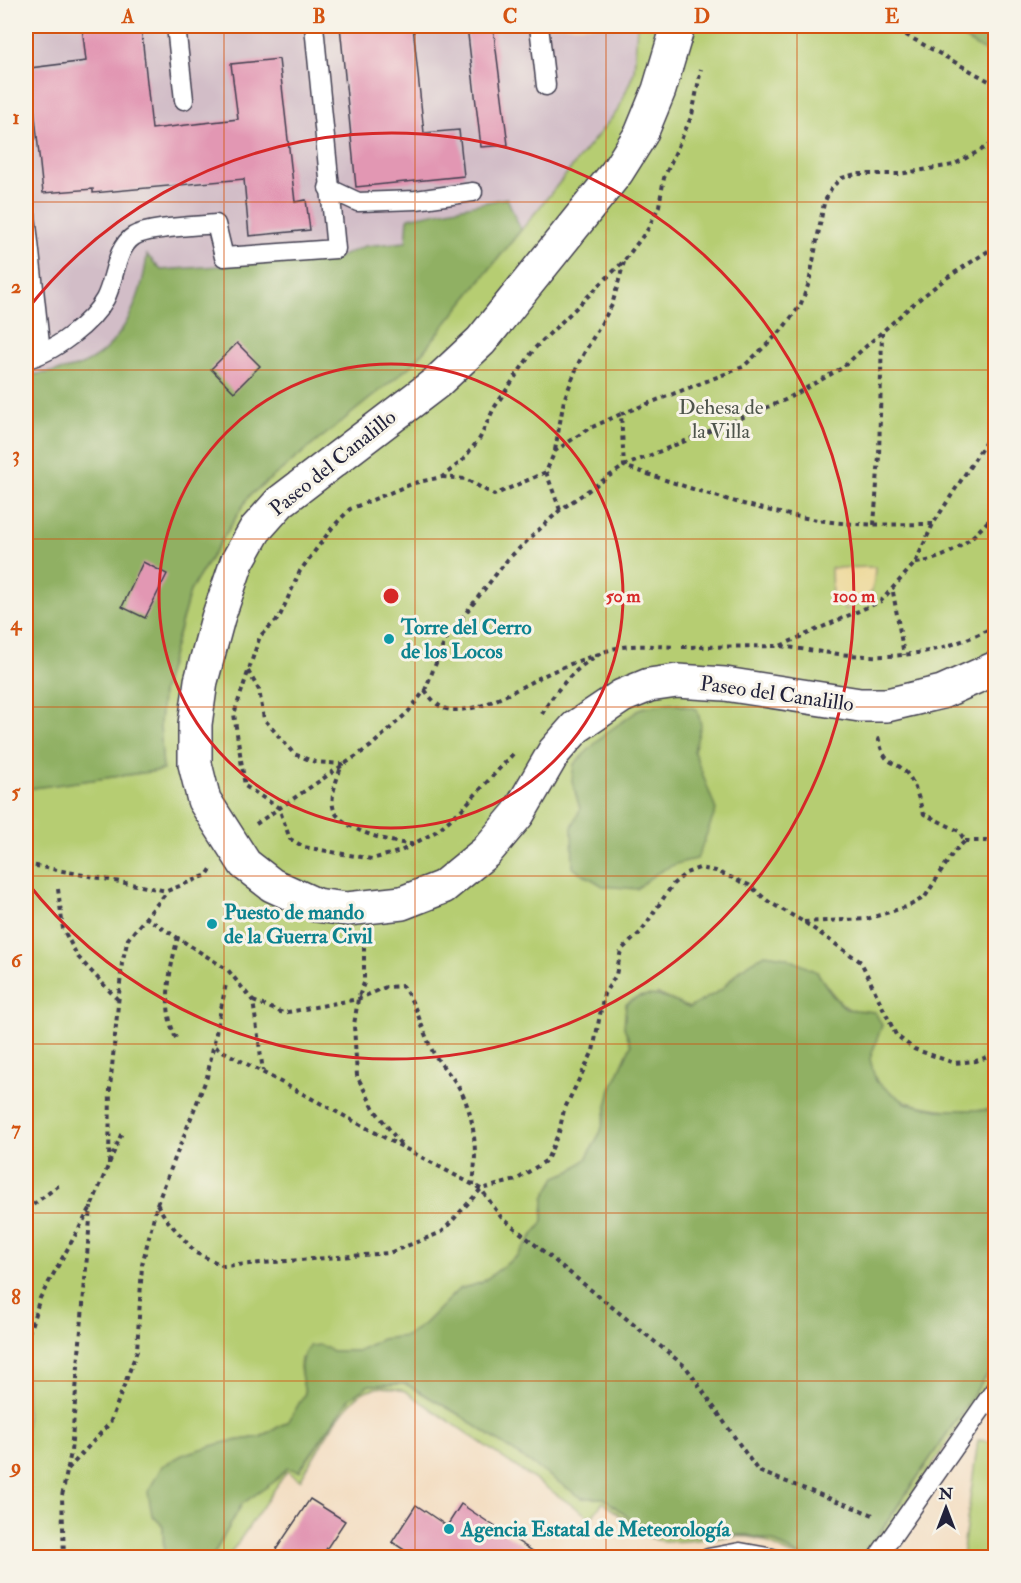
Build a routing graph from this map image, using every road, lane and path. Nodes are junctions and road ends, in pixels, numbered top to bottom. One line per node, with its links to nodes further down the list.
1 (176, 26): 9 (lane)
2 (314, 26): 11 (lane)
3 (539, 26): 8 (lane)
4 (678, 26): 43 (street, Paseo del Canalillo)
5 (890, 26): 7 (path)
6 (701, 64): 15 (path)
7 (996, 85)
8 (546, 86)
9 (184, 100)
10 (996, 142): 18 (path)
11 (328, 188): 12 (lane); 17 (lane)
12 (474, 192)
13 (26, 215): 17 (lane)
14 (996, 246): 16 (path)
15 (624, 261): 19 (path); 22 (path)
16 (882, 332): 20 (path); 26 (path)
17 (33, 356)
18 (621, 414): 19 (path); 20 (path)
19 (555, 451): 21 (path)
20 (624, 466): 23 (path); 26 (path)
21 (546, 472): 22 (path); 23 (path)
22 (442, 477): 34 (path)
23 (560, 510): 35 (path)
24 (996, 512): 27 (path)
25 (933, 524): 26 (path)
26 (874, 525)
27 (915, 563)
28 (892, 592): 32 (path)
29 (996, 626): 32 (path)
30 (780, 646): 32 (path)
31 (606, 651): 35 (path)
32 (904, 656)
33 (996, 668): 36 (street, Paseo del Canalillo)
34 (247, 671): 37 (path); 40 (path)
35 (425, 690): 37 (path)
36 (876, 705): 41 (path); 48 (street, Paseo del Canalillo)
37 (342, 765): 40 (path); 44 (path)
38 (990, 783): 39 (path)
39 (996, 795)
40 (279, 808): 43 (path)
41 (965, 841): 42 (path); 50 (path)
42 (996, 841)
43 (230, 843): 47 (path); 48 (street, Paseo del Canalillo)
44 (415, 844)
45 (26, 864): 47 (path)
46 (58, 889): 54 (path)
47 (167, 891): 49 (path)
48 (360, 909): 53 (path)
49 (145, 917): 51 (path); 54 (path)
50 (804, 922): 58 (path); 65 (path)
51 (178, 937): 55 (path); 56 (path)
52 (225, 984): 57 (path)
53 (358, 999): 55 (path); 61 (path); 64 (path)
54 (119, 1001): 62 (path)
55 (253, 1001): 59 (path)
56 (176, 1038)
57 (215, 1047): 59 (path); 66 (path)
58 (996, 1054)
59 (263, 1072): 61 (path)
60 (123, 1130): 62 (path)
61 (405, 1149): 64 (path)
62 (109, 1164): 67 (path)
63 (62, 1183): 68 (path)
64 (473, 1185): 65 (path)
65 (481, 1189): 66 (path); 72 (path)
66 (157, 1204): 71 (path)
67 (91, 1208): 69 (path); 71 (path)
68 (26, 1210)
69 (26, 1341)
70 (996, 1388): 72 (lane)
71 (68, 1469): 73 (path)
72 (899, 1524): 76 (lane)
73 (64, 1557)
74 (708, 1557): 75 (lane)
75 (773, 1557)
76 (877, 1557)

